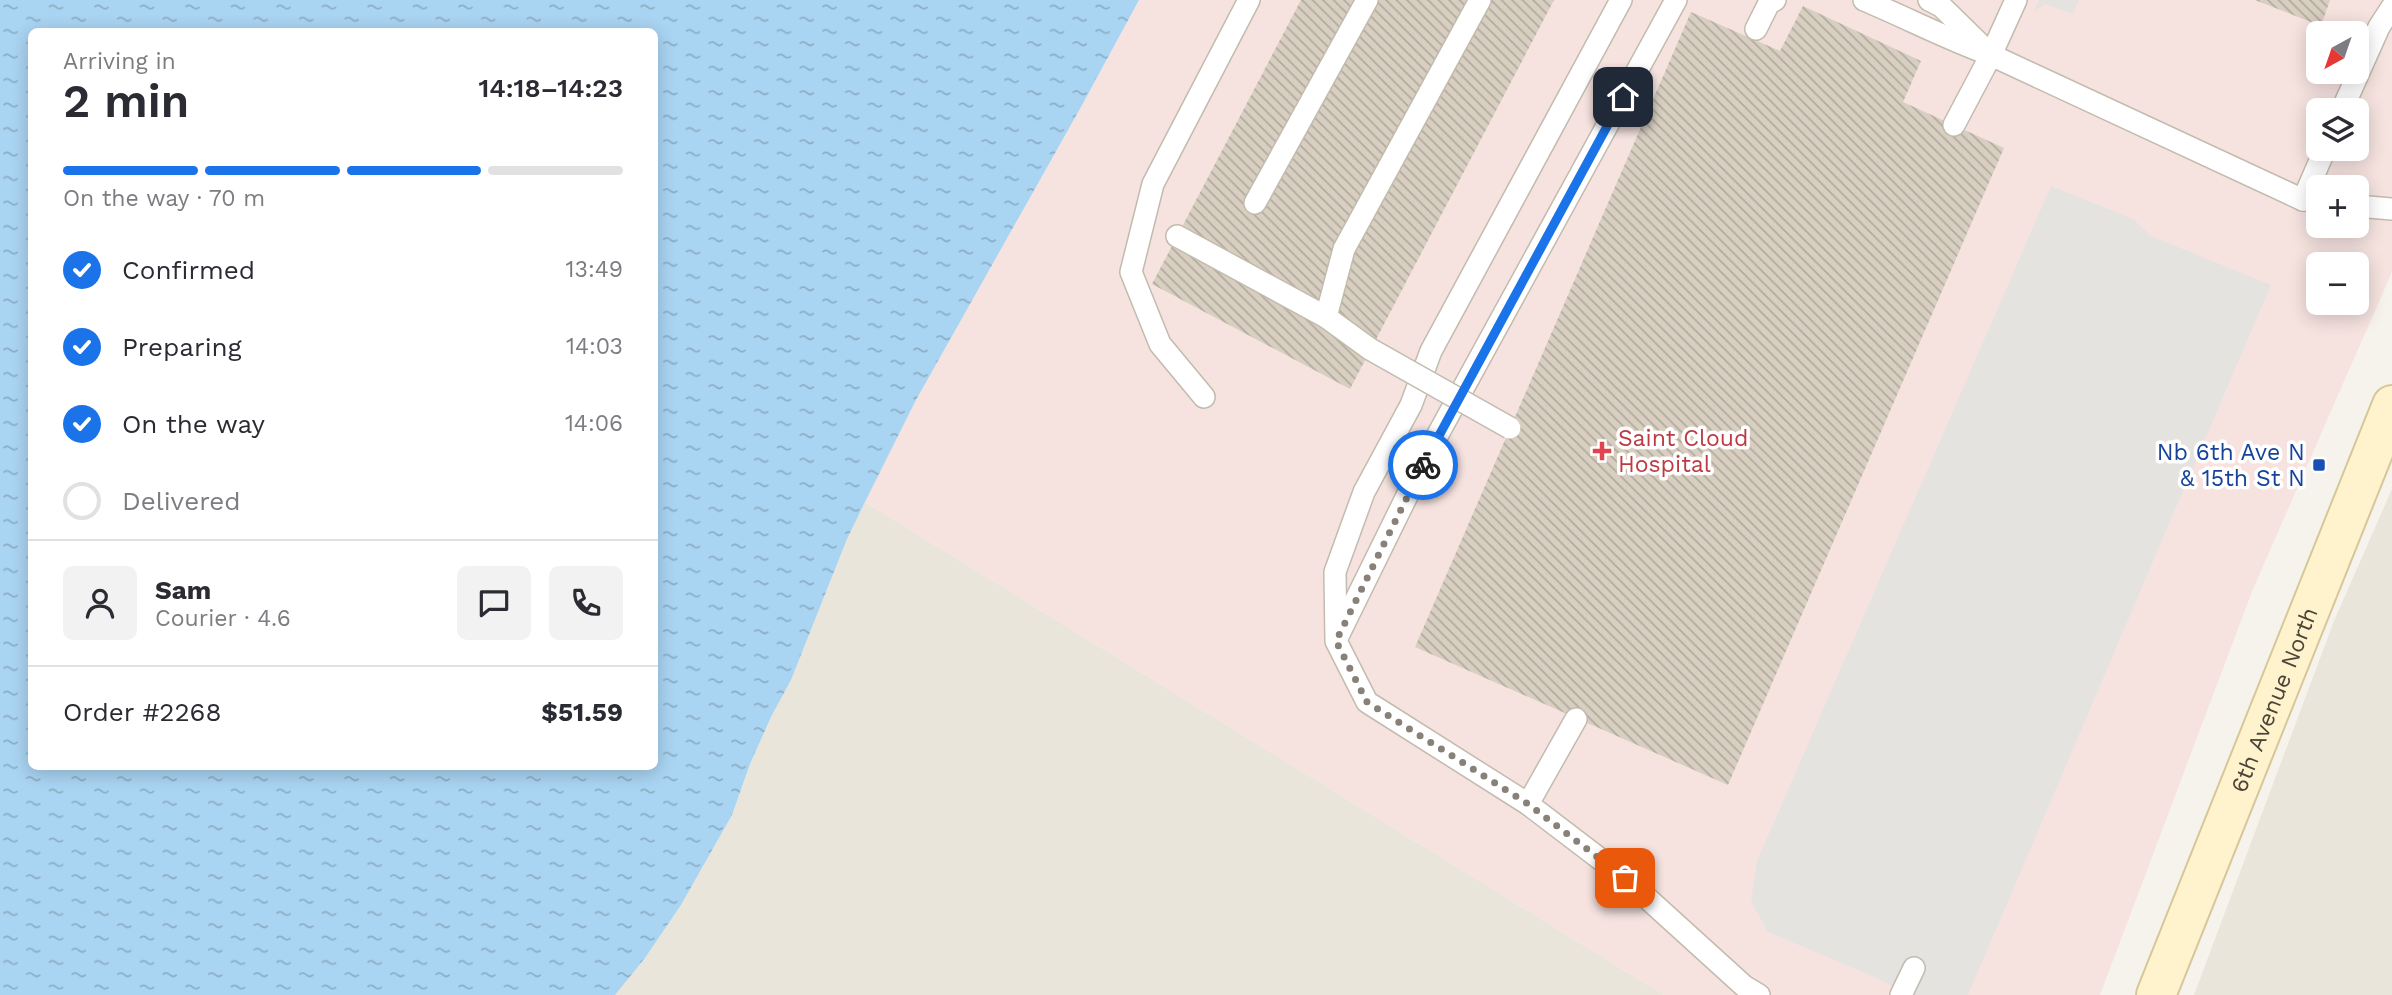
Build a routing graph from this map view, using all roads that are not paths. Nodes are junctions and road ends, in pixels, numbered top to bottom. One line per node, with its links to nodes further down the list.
1 (1249, 0): 21 (lane)
2 (1367, 0): 16 (lane)
3 (1480, 0): 20 (lane)
4 (1621, 0): 24 (lane)
5 (1676, 0): 24 (lane)
6 (1775, 0): 11 (lane)
7 (1864, 0): 12 (lane)
8 (1929, 0): 12 (lane)
9 (2015, 0): 12 (lane)
10 (2392, 7): 13 (lane)
11 (1756, 29)
12 (1991, 55): 14 (lane); 15 (lane)
13 (2347, 98)
14 (1954, 125)
15 (2306, 199)
16 (1255, 203)
17 (2369, 207): 18 (lane)
18 (2392, 209)
19 (1177, 236): 20 (lane)
20 (1326, 317): 23 (lane, bridge)
21 (1203, 397)
22 (2392, 405): 30 (street, 6th Avenue North)
23 (1510, 428)
24 (1336, 641): 26 (lane)
25 (1576, 719): 26 (lane)
26 (1528, 804): 28 (lane)
27 (1914, 968): 29 (lane)
28 (1759, 995)
29 (1901, 995)
30 (2156, 995)

